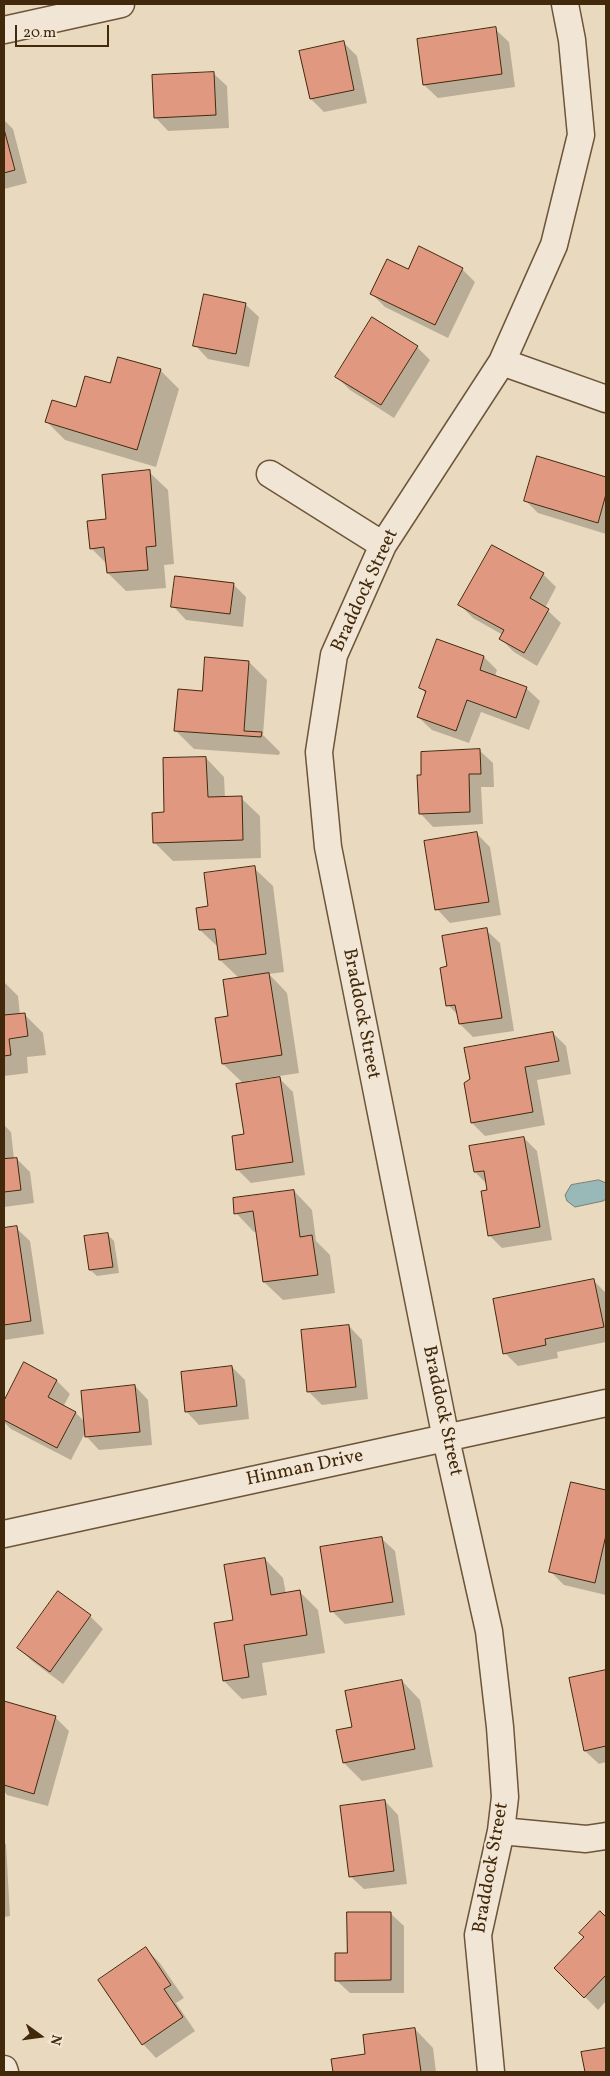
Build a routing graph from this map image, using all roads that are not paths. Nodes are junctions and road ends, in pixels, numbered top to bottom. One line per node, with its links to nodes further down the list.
1 (121, 4): 3 (street)
2 (565, 4): 4 (street, Braddock Street)
3 (4, 30)
4 (502, 362): 5 (street); 7 (street, Braddock Street)
5 (606, 399)
6 (270, 474): 7 (street)
7 (383, 545): 9 (street, Braddock Street)
8 (606, 1403): 9 (street, Hinman Drive)
9 (446, 1439): 10 (street, Hinman Drive); 11 (street, Braddock Street)
10 (4, 1534)
11 (501, 1831): 12 (street); 13 (street, Braddock Street)
12 (606, 1836)
13 (491, 2072)

